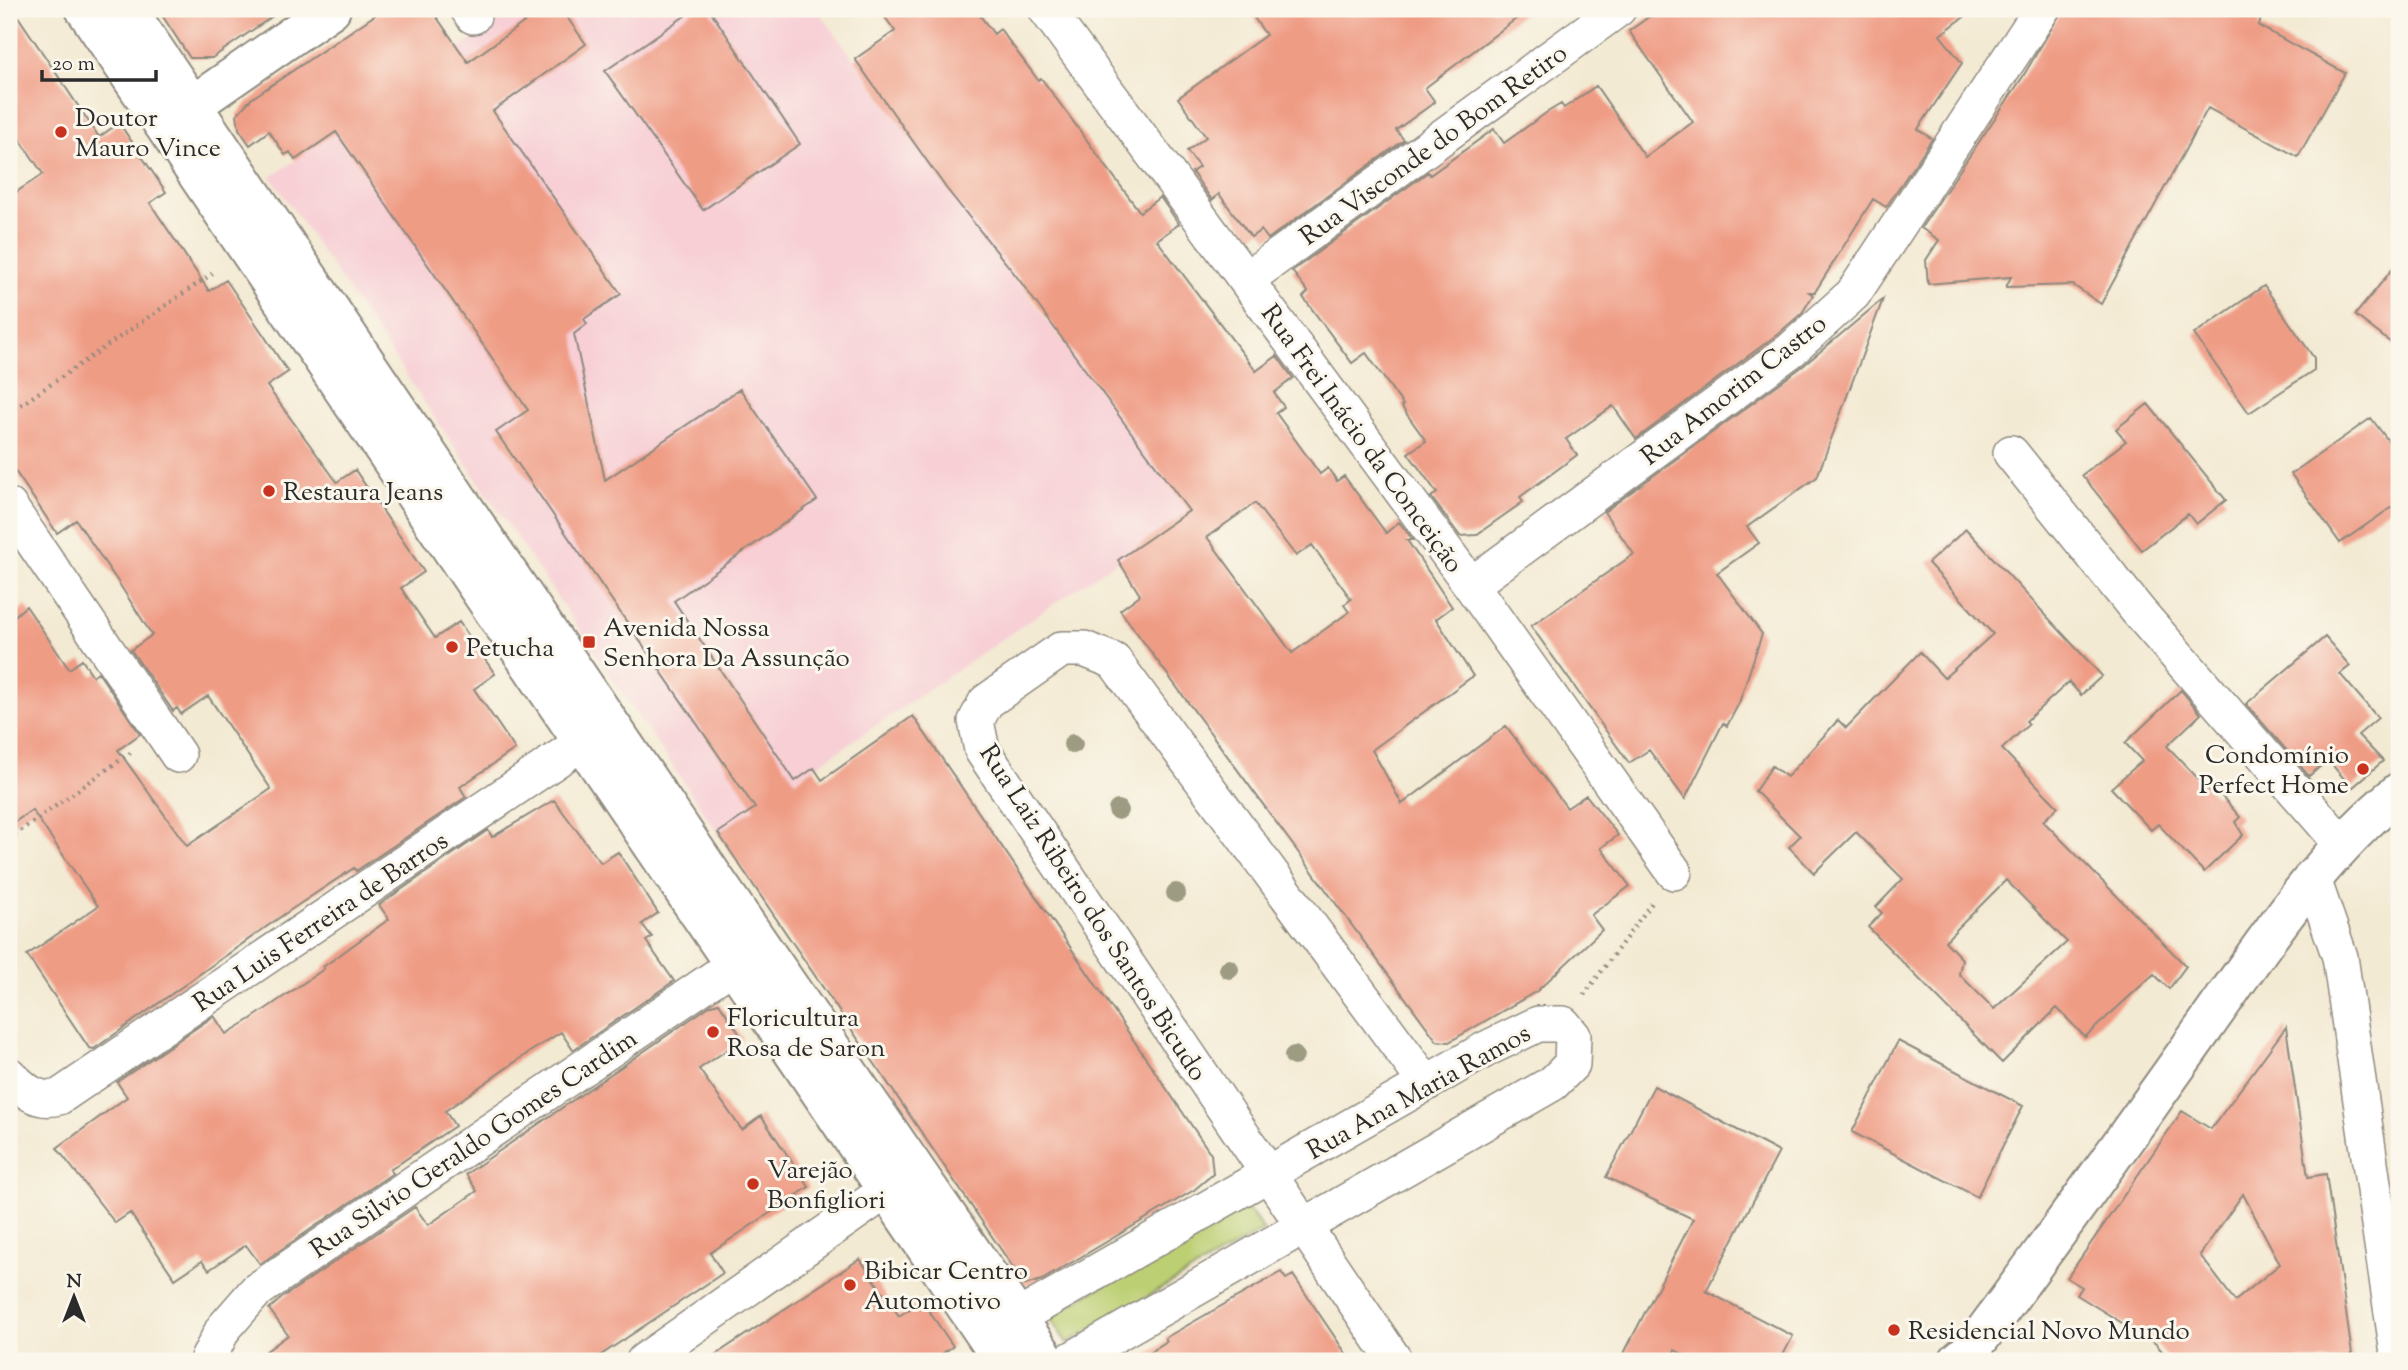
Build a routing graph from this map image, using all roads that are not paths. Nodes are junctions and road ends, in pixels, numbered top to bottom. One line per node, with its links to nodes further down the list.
1 (85, 9): 7 (street)
2 (127, 9): 7 (street)
3 (331, 9): 7 (street)
4 (1046, 9): 8 (street, Rua Frei Inácio da Conceição)
5 (1618, 9): 8 (street, Rua Visconde do Bom Retiro)
6 (2042, 9): 11 (street, Rua Amorim Castro)
7 (178, 115): 12 (street); 12 (street)
8 (1247, 279): 11 (street, Rua Frei Inácio da Conceição)
9 (2011, 453): 15 (street)
10 (9, 506): 13 (street)
11 (1471, 585): 16 (street, Rua Frei Inácio da Conceição)
12 (596, 733): 18 (street); 19 (street, Rua Luis Ferreira de Barros)
13 (178, 754)
14 (2399, 792): 15 (street)
15 (2341, 844): 17 (street)
16 (1674, 872)
17 (2312, 876): 23 (street); 26 (street)
18 (747, 956): 22 (street); 27 (street, Rua Silvio Geraldo Gomes Cardim)
19 (17, 1083)
20 (1426, 1083): 21 (street, Rua Ana Maria Ramos); 21 (street, Rua Laiz Ribeiro dos Santos Bicudo); 24 (street, Rua Ana Maria Ramos)
21 (1267, 1173): 24 (street, Rua Laiz Ribeiro dos Santos Bicudo); 25 (street, Rua Ana Maria Ramos)
22 (901, 1180): 25 (street); 28 (street)
23 (2387, 1186): 32 (street)
24 (1303, 1225): 30 (street, Rua Ana Maria Ramos); 31 (street, Rua Laiz Ribeiro dos Santos Bicudo)
25 (1001, 1338): 29 (street)
26 (1967, 1358)
27 (206, 1361)
28 (644, 1361)
29 (1047, 1361)
30 (1069, 1361)
31 (1395, 1361)
32 (2399, 1361)

